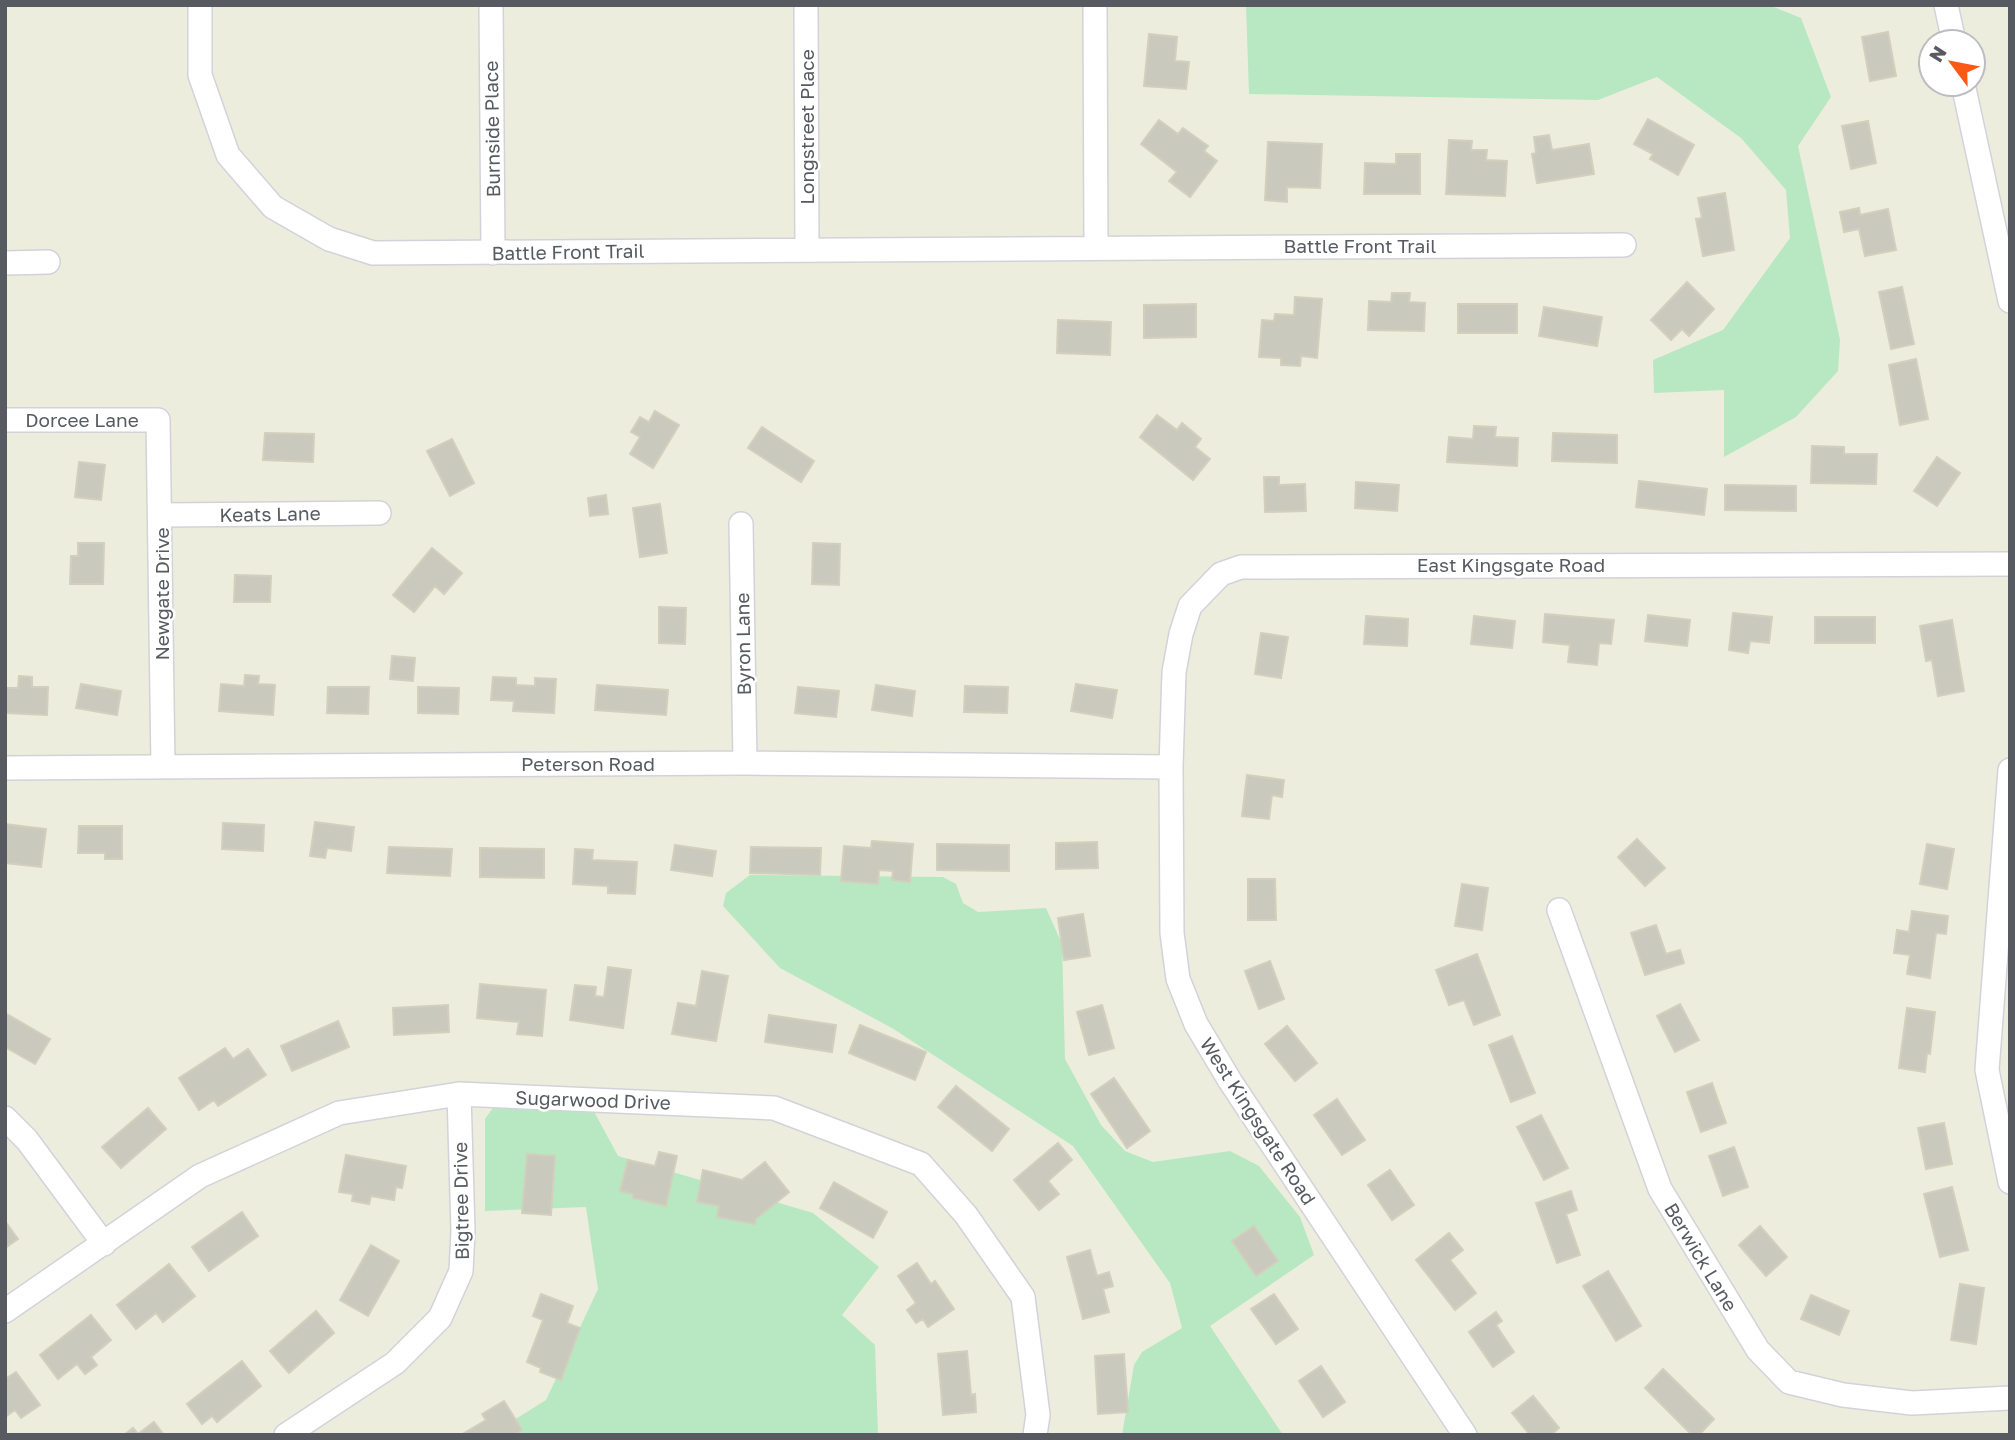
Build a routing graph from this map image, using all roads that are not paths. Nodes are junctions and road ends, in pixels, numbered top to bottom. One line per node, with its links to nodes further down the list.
1 (200, 5): 11 (street, Battle Front Trail)
2 (491, 5): 11 (street, Burnside Place)
3 (806, 5): 10 (street, Longstreet Place)
4 (1095, 5): 9 (street)
5 (1946, 5): 6 (street)
6 (1951, 28)
7 (1967, 98): 14 (street)
8 (1624, 244): 9 (street, Battle Front Trail)
9 (1096, 248): 10 (street, Battle Front Trail)
10 (807, 249): 11 (street, Battle Front Trail)
11 (493, 253)
12 (48, 262): 13 (street)
13 (5, 263)
14 (2010, 301)
15 (158, 420): 16 (street, Dorcee Lane); 18 (street, Newgate Drive)
16 (5, 421)
17 (379, 513): 18 (street, Keats Lane)
18 (161, 515): 22 (street, Newgate Drive)
19 (741, 524): 21 (street, Byron Lane)
20 (2010, 564): 23 (street, East Kingsgate Road)
21 (745, 763): 22 (street, Peterson Road); 23 (street, Peterson Road)
22 (163, 767): 24 (street, Peterson Road)
23 (1171, 767): 35 (street, West Kingsgate Road)
24 (5, 768)
25 (2010, 770): 29 (street)
26 (1559, 910): 32 (street, Berwick Lane)
27 (459, 1094): 30 (street, Sugarwood Drive); 33 (street, Bigtree Drive); 34 (street, Sugarwood Drive)
28 (5, 1118): 30 (street)
29 (2010, 1182)
30 (104, 1244): 31 (street, Sugarwood Drive)
31 (5, 1311)
32 (2010, 1398)
33 (286, 1435)
34 (1035, 1435)
35 (1465, 1435)

